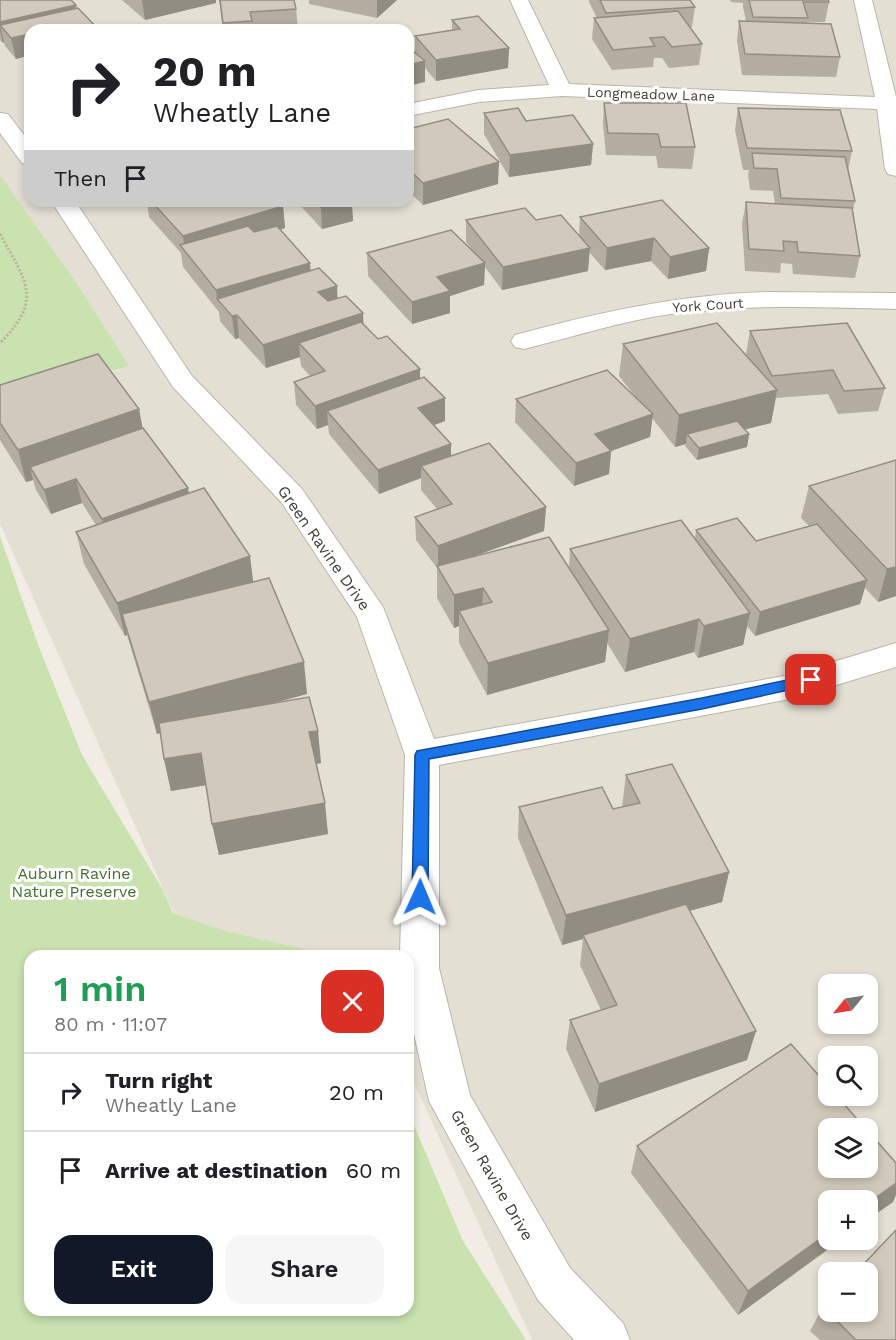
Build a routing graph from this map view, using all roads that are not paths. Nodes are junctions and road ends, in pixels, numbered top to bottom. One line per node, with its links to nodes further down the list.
1 (863, 0): 4 (street)
2 (519, 1): 3 (street)
3 (562, 90): 4 (street, Longmeadow Lane); 5 (street, Longmeadow Lane)
4 (892, 104): 8 (street)
5 (414, 109)
6 (0, 119): 7 (street)
7 (24, 150)
8 (896, 169)
9 (72, 207): 13 (street, Green Ravine Drive)
10 (896, 301): 11 (street, York Court)
11 (524, 341)
12 (896, 655): 13 (street)
13 (422, 755): 14 (street, Green Ravine Drive)
14 (606, 1340)

